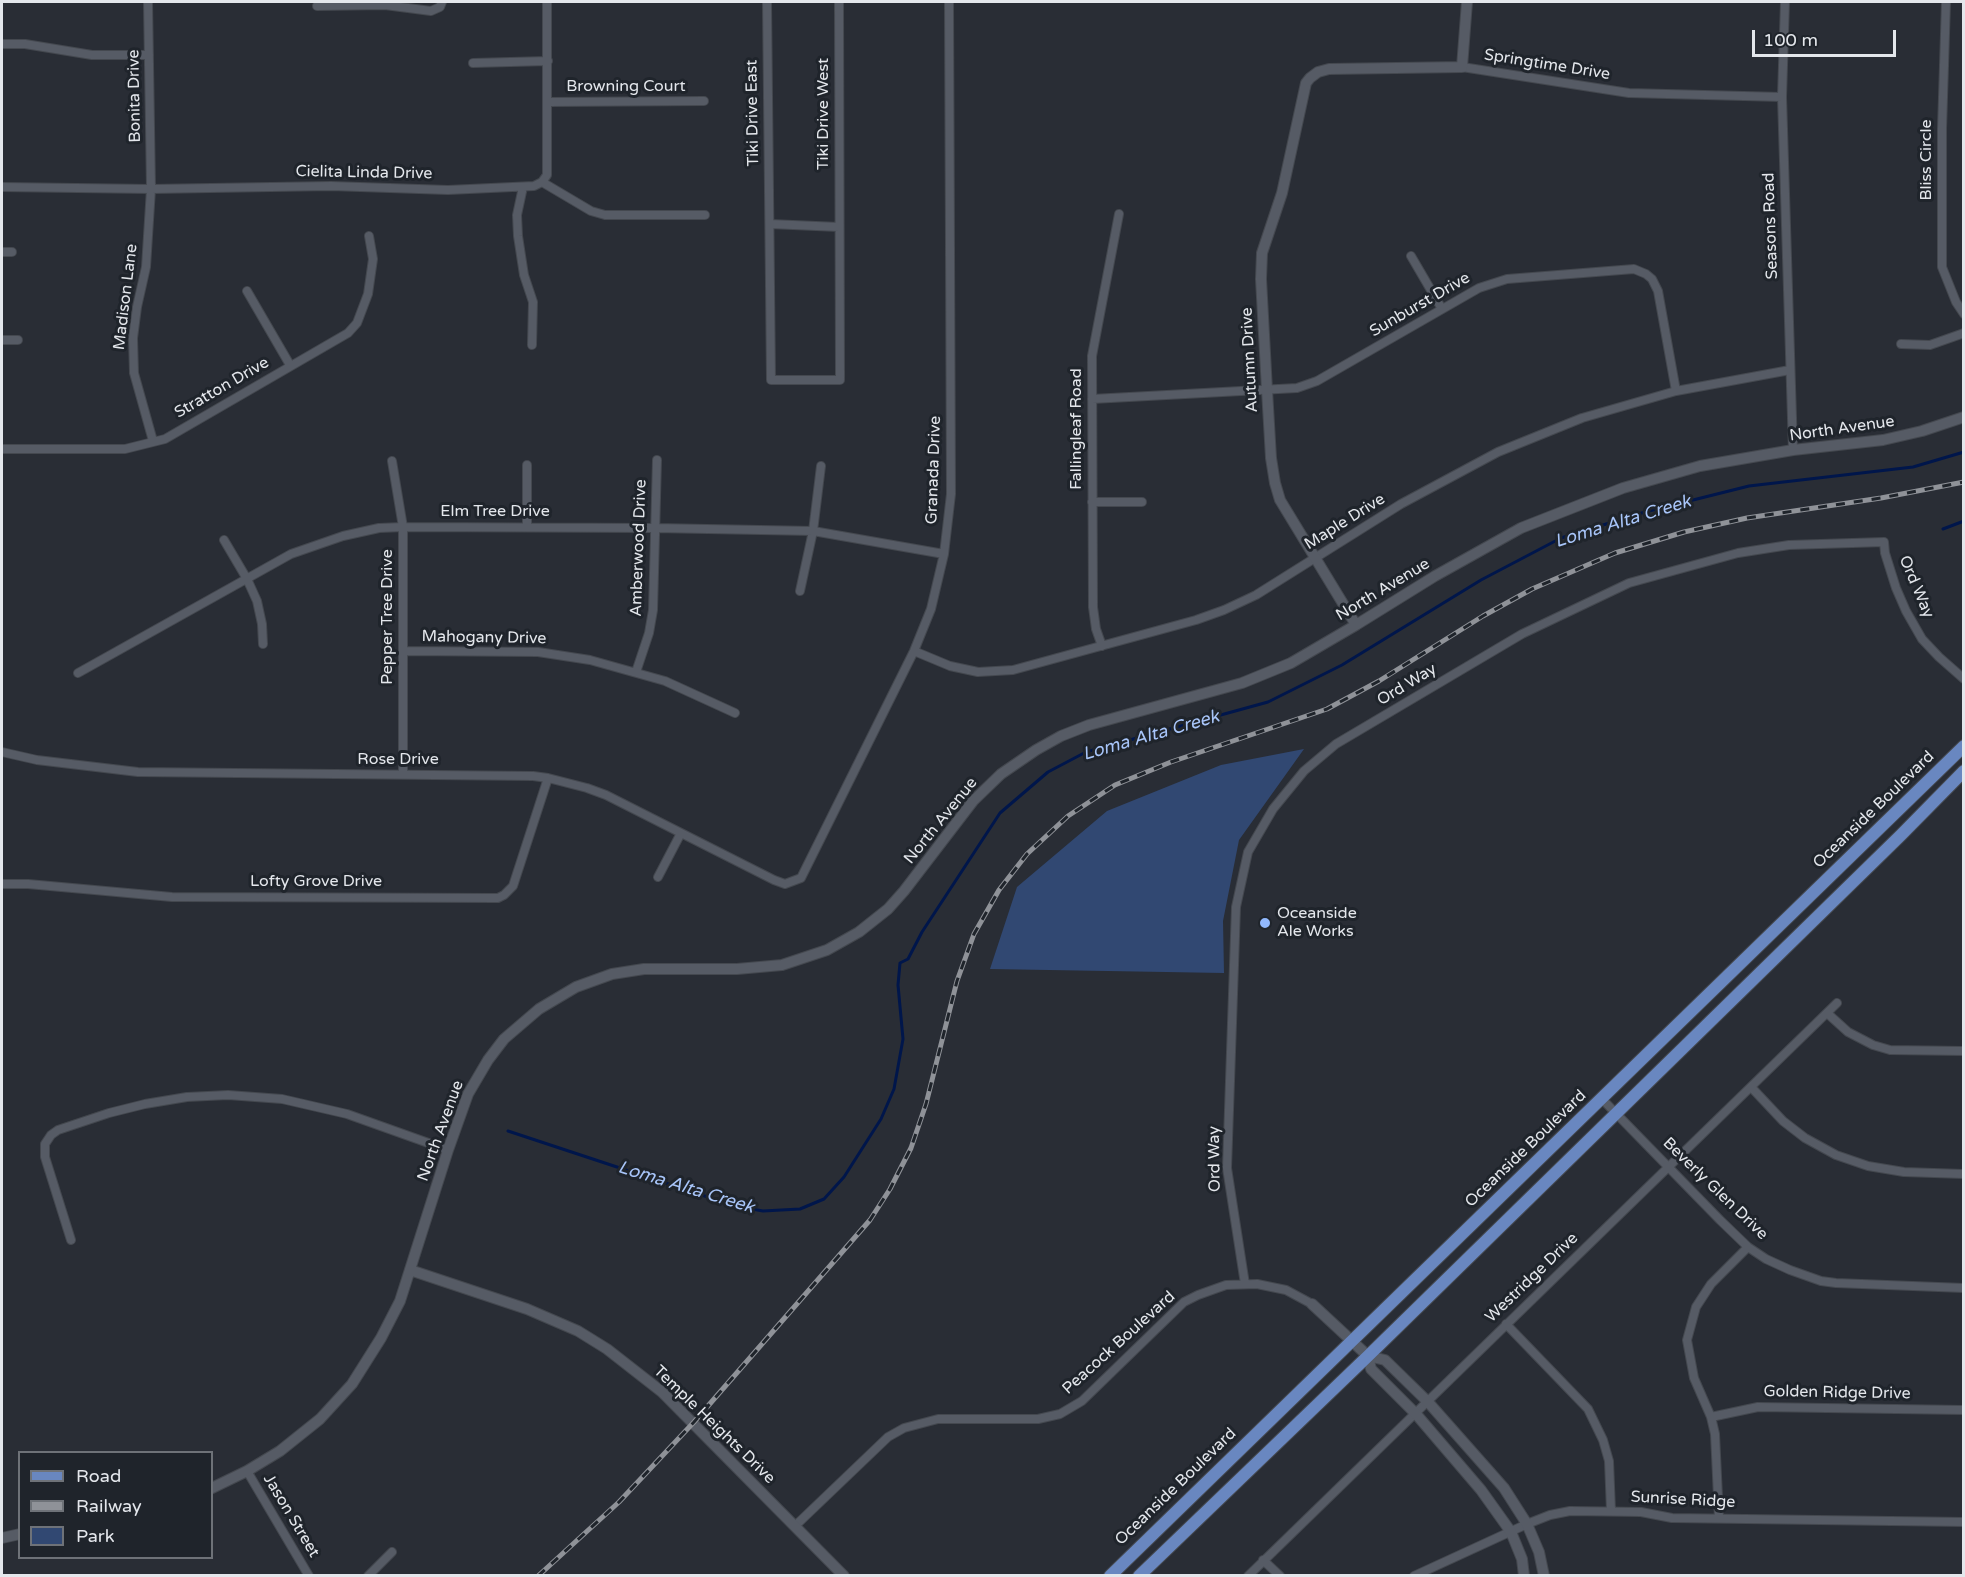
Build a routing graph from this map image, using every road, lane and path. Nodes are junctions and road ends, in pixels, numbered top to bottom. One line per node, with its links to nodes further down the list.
1 (148, 2): 12 (street, Bonita Drive)
2 (442, 2): 10 (street)
3 (547, 2): 13 (street)
4 (767, 2): 26 (street, Tiki Drive East)
5 (839, 2): 27 (street, Tiki Drive West)
6 (949, 2): 60 (street, Granada Drive)
7 (1467, 2): 15 (main road)
8 (1785, 2): 17 (street, Seasons Road)
9 (1946, 2): 34 (street, Bliss Circle)
10 (317, 6)
11 (2, 44): 12 (street)
12 (149, 54): 23 (street, Bonita Drive)
13 (548, 61): 14 (street); 19 (street)
14 (473, 63)
15 (1462, 67): 16 (main road, Springtime Drive); 17 (street, Springtime Drive)
16 (1310, 78): 42 (main road, Autumn Drive)
17 (1782, 97): 41 (street, Seasons Road)
18 (704, 101): 19 (street, Browning Court)
19 (548, 102): 20 (street)
20 (542, 182): 22 (street, Cielita Linda Drive); 25 (street)
21 (2, 187): 23 (street, Cielita Linda Drive)
22 (523, 187): 23 (street, Cielita Linda Drive); 39 (street)
23 (151, 189): 46 (street, Madison Lane)
24 (1119, 214): 44 (street, Fallingleaf Road)
25 (705, 215)
26 (770, 225): 27 (street); 27 (street, Tiki Drive East)
27 (839, 227)
28 (369, 236): 40 (street, Stratton Drive)
29 (2, 252): 30 (street)
30 (12, 252)
31 (1411, 256): 33 (street)
32 (247, 291): 40 (street)
33 (1442, 309): 42 (street, Sunburst Drive); 43 (street, Sunburst Drive)
34 (1964, 314)
35 (1964, 333): 38 (street)
36 (2, 340): 37 (street)
37 (18, 340)
38 (1902, 344)
39 (532, 345)
40 (290, 365): 46 (street, Stratton Drive)
41 (1790, 370): 43 (street, Maple Drive); 48 (street, Seasons Road)
42 (1267, 390): 44 (street, Sunburst Drive); 61 (main road, Autumn Drive)
43 (1676, 391): 61 (street, Maple Drive)
44 (1092, 399): 53 (street, Fallingleaf Road)
45 (1964, 417): 48 (main road, North Avenue)
46 (153, 441): 47 (street, Stratton Drive)
47 (2, 449)
48 (1793, 450): 64 (main road, North Avenue)
49 (657, 460): 57 (street, Amberwood Drive)
50 (392, 461): 55 (street, Pepper Tree Drive)
51 (527, 465): 56 (street)
52 (820, 466): 58 (street)
53 (1092, 502): 54 (street); 66 (street, Fallingleaf Road)
54 (1143, 502)
55 (403, 526): 56 (street, Elm Tree Drive); 62 (street, Elm Tree Drive); 67 (street, Pepper Tree Drive)
56 (527, 527): 57 (street, Elm Tree Drive)
57 (655, 528): 58 (street, Elm Tree Drive); 69 (street, Amberwood Drive)
58 (813, 531): 60 (street, Elm Tree Drive); 63 (street)
59 (224, 540): 62 (street)
60 (944, 554): 68 (street, Granada Drive)
61 (1316, 557): 64 (main road, Autumn Drive); 66 (street, Maple Drive)
62 (247, 579): 65 (street); 70 (street, Elm Tree Drive)
63 (800, 591)
64 (1356, 625): 88 (main road, North Avenue)
65 (263, 644)
66 (1101, 645): 68 (street, Maple Drive)
67 (403, 651): 69 (street, Mahogany Drive); 76 (street, Pepper Tree Drive)
68 (914, 651): 80 (street, Granada Drive)
69 (636, 672): 72 (street, Mahogany Drive)
70 (78, 673)
71 (1964, 679): 94 (street, Ord Way)
72 (735, 713)
73 (1964, 746): 86 (main road, Oceanside Boulevard)
74 (2, 752): 76 (street, Rose Drive)
75 (1964, 771): 87 (main road, Oceanside Boulevard)
76 (403, 774): 77 (street, Rose Drive)
77 (548, 778): 78 (street, Rose Drive); 81 (street, Lofty Grove Drive)
78 (681, 833): 79 (street); 80 (street, Rose Drive)
79 (658, 876)
80 (774, 880)
81 (2, 884)
82 (1837, 1002): 83 (street, Westridge Drive)
83 (1827, 1012): 84 (street); 85 (street, Westridge Drive)
84 (1964, 1051)
85 (1751, 1087): 89 (street, Westridge Drive); 90 (street)
86 (1602, 1099): 87 (street, Beverly Glen Drive); 98 (main road, Oceanside Boulevard)
87 (1617, 1113): 89 (street, Beverly Glen Drive); 99 (main road, Oceanside Boulevard)
88 (448, 1150): 91 (street); 93 (main road, North Avenue)
89 (1670, 1167): 92 (street, Beverly Glen Drive); 97 (street, Westridge Drive)
90 (1964, 1174)
91 (71, 1240)
92 (1748, 1246): 95 (street, Beverly Glen Drive); 103 (street)
93 (410, 1270): 104 (main road, North Avenue); 110 (main road, Temple Heights Drive)
94 (1245, 1284): 96 (street, Peacock Boulevard); 110 (street, Peacock Boulevard)
95 (1964, 1288)
96 (1312, 1304): 98 (main road, Peacock Boulevard)
97 (1506, 1324): 100 (street, Westridge Drive); 106 (street)
98 (1352, 1340): 99 (main road, Peacock Boulevard); 119 (main road, Oceanside Boulevard)
99 (1368, 1356): 100 (main road, Peacock Boulevard); 102 (main road, Peacock Boulevard); 120 (main road, Oceanside Boulevard)
100 (1428, 1402): 102 (street, Westridge Drive); 109 (main road, Peacock Boulevard)
101 (1964, 1410): 103 (street, Golden Ridge Drive)
102 (1416, 1414): 111 (main road, Peacock Boulevard); 115 (street, Westridge Drive)
103 (1712, 1417): 107 (street)
104 (247, 1471): 105 (main road, North Avenue); 116 (street, Jason Street)
105 (213, 1488)
106 (1611, 1511): 107 (street, Sunrise Ridge); 109 (street, Sunrise Ridge)
107 (1719, 1518): 108 (street, Sunrise Ridge)
108 (1964, 1522)
109 (1527, 1524): 111 (street, Sunrise Ridge); 125 (main road, Peacock Boulevard)
110 (795, 1526): 118 (main road, Temple Heights Drive)
111 (1511, 1532): 123 (street, Sunrise Ridge); 124 (main road, Peacock Boulevard)
112 (18, 1534): 113 (main road)
113 (2, 1538)
114 (392, 1552): 117 (street)
115 (1263, 1560): 121 (street, Westridge Drive); 122 (street)
116 (309, 1575)
117 (368, 1575)
118 (844, 1575)
119 (1110, 1575)
120 (1139, 1575)
121 (1248, 1575)
122 (1280, 1575)
123 (1414, 1575)
124 (1524, 1575)
125 (1544, 1575)

